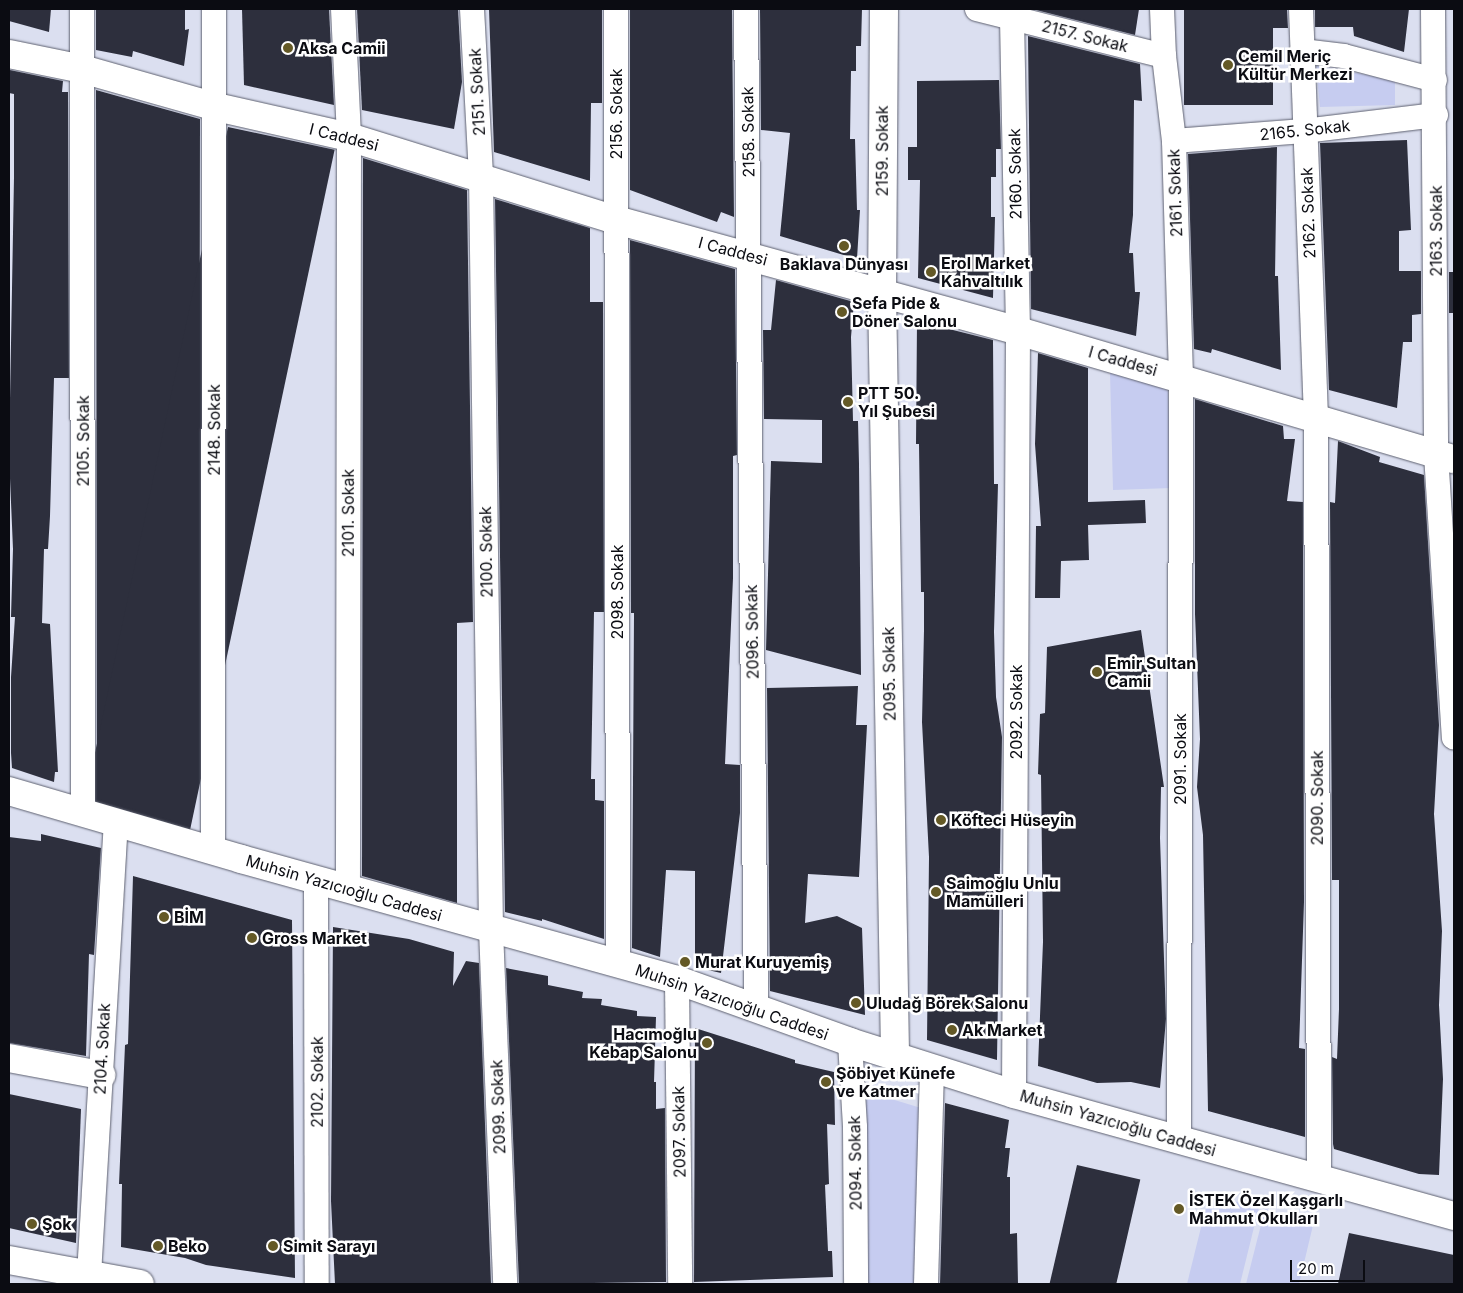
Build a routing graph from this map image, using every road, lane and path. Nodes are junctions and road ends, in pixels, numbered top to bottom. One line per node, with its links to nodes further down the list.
1 (82, 9): 16 (street, 2105. Sokak)
2 (214, 9): 18 (street, 2148. Sokak)
3 (343, 9): 20 (street, 2101. Sokak)
4 (472, 9): 22 (street, 2151. Sokak)
5 (616, 9): 23 (street, 2156. Sokak)
6 (746, 9): 24 (street, 2158. Sokak)
7 (884, 9): 25 (street, 2159. Sokak)
8 (977, 9): 12 (street, 2157. Sokak)
9 (1162, 9): 15 (street, 2161. Sokak)
10 (1300, 9): 13 (street, 2162. Sokak)
11 (1433, 9): 17 (street, 2163. Sokak)
12 (1012, 18): 15 (street, 2157. Sokak); 26 (street, 2160. Sokak)
13 (1302, 51): 17 (street); 19 (street, 2162. Sokak)
14 (9, 54): 16 (street, I Caddesi)
15 (1164, 56): 21 (street, 2161. Sokak)
16 (82, 69): 18 (street, I Caddesi); 32 (street, 2105. Sokak)
17 (1440, 100): 19 (street, 2165. Sokak); 29 (street, 2163. Sokak)
18 (216, 106): 20 (street, I Caddesi); 34 (street, 2148. Sokak)
19 (1304, 131): 21 (street, 2165. Sokak); 28 (street, 2162. Sokak)
20 (349, 137): 22 (street, I Caddesi); 36 (street, 2101. Sokak)
21 (1174, 141): 27 (street, 2161. Sokak)
22 (481, 175): 23 (street, I Caddesi); 37 (street, 2100. Sokak)
23 (616, 220): 24 (street, I Caddesi); 38 (street, 2098. Sokak)
24 (749, 256): 25 (street, I Caddesi); 40 (street, 2096. Sokak)
25 (882, 293): 26 (street, I Caddesi); 42 (street, 2095. Sokak)
26 (1018, 331): 27 (street, I Caddesi); 46 (street, 2092. Sokak)
27 (1180, 378): 28 (street, I Caddesi); 47 (street, 2091. Sokak)
28 (1316, 417): 29 (street, I Caddesi); 48 (street, 2090. Sokak)
29 (1445, 457): 30 (street, 2163. Sokak)
30 (1454, 736)
31 (9, 791): 32 (street, Muhsin Yazıcıoğlu Caddesi)
32 (83, 813): 33 (street, Muhsin Yazıcıoğlu Caddesi)
33 (116, 822): 34 (street, Muhsin Yazıcıoğlu Caddesi); 45 (street, 2104. Sokak)
34 (213, 851): 35 (street, Muhsin Yazıcıoğlu Caddesi)
35 (316, 880): 36 (street, Muhsin Yazıcıoğlu Caddesi); 53 (street, 2102. Sokak)
36 (348, 889): 37 (street, Muhsin Yazıcıoğlu Caddesi)
37 (491, 930): 38 (street, Muhsin Yazıcıoğlu Caddesi); 54 (street, 2099. Sokak)
38 (618, 964): 39 (street, Muhsin Yazıcıoğlu Caddesi)
39 (677, 980): 40 (street, Muhsin Yazıcıoğlu Caddesi); 55 (street, 2097. Sokak)
40 (756, 1009): 41 (street, Muhsin Yazıcıoğlu Caddesi)
41 (850, 1042): 42 (street, Muhsin Yazıcıoğlu Caddesi); 56 (street, 2094. Sokak)
42 (895, 1056): 44 (street, Muhsin Yazıcıoğlu Caddesi)
43 (9, 1058): 45 (street)
44 (932, 1068): 46 (street, Muhsin Yazıcıoğlu Caddesi); 57 (street)
45 (101, 1075): 51 (street, 2104. Sokak)
46 (1014, 1094): 47 (street, Muhsin Yazıcıoğlu Caddesi)
47 (1180, 1140): 48 (street, Muhsin Yazıcıoğlu Caddesi)
48 (1319, 1179): 49 (street, Muhsin Yazıcıoğlu Caddesi)
49 (1454, 1216)
50 (9, 1260): 51 (street)
51 (89, 1275): 52 (street)
52 (140, 1284)
53 (317, 1284)
54 (505, 1284)
55 (680, 1284)
56 (856, 1284)
57 (926, 1284)

